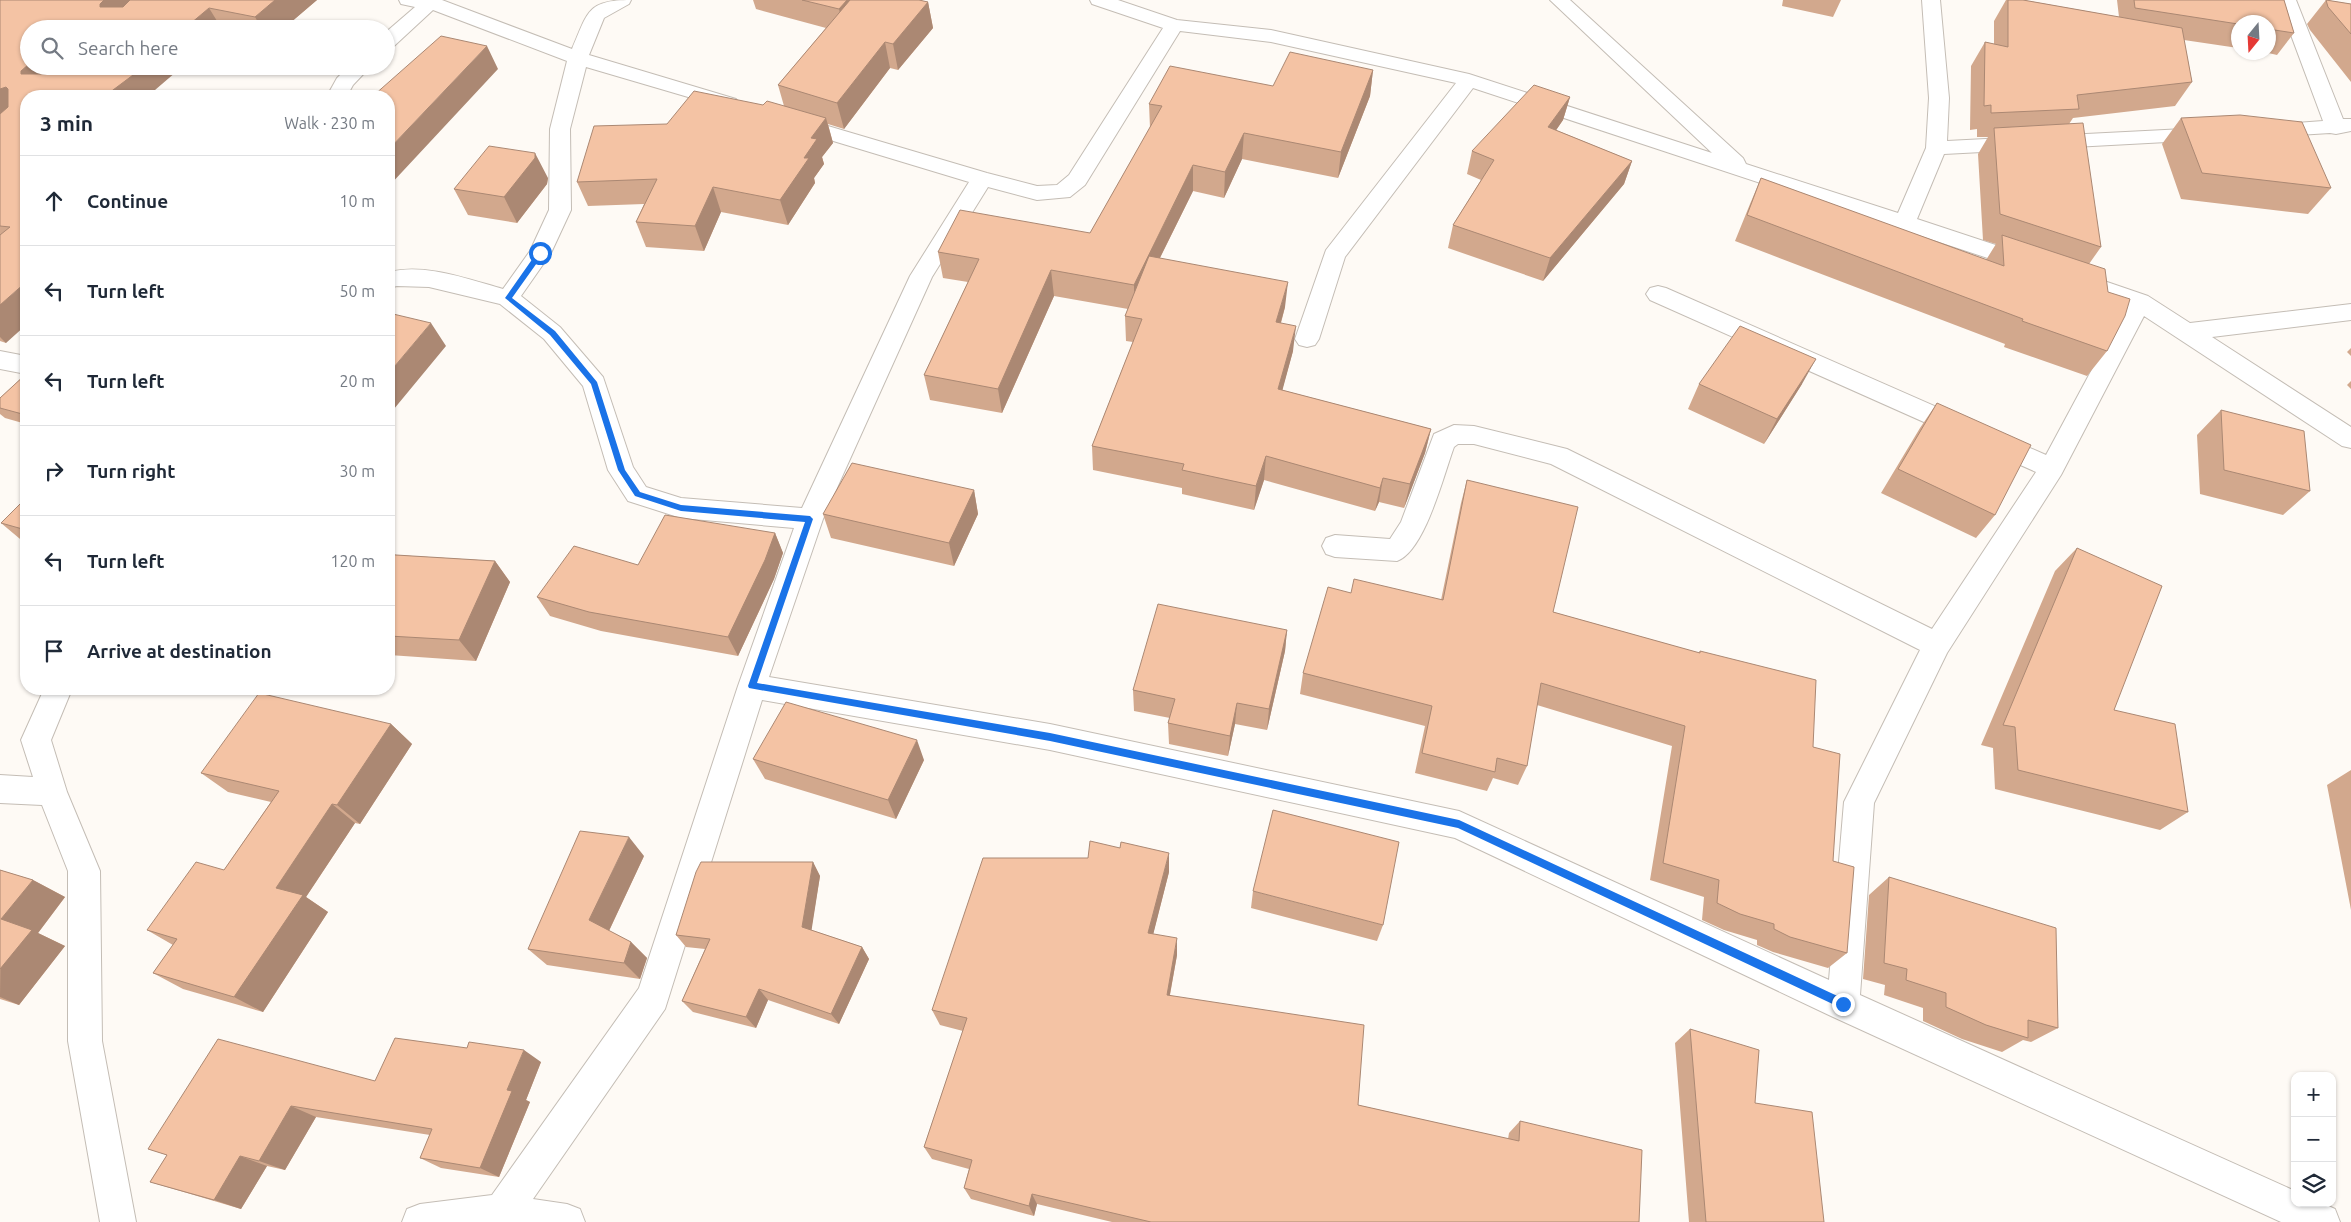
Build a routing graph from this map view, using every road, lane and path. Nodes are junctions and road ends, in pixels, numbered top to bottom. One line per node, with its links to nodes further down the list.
1 (408, 0): 6 (street)
2 (622, 0): 10 (street)
3 (1099, 0): 8 (street)
4 (1559, 0): 18 (street)
5 (1931, 0): 17 (street)
6 (431, 2): 9 (street); 10 (street)
7 (2283, 7): 16 (street)
8 (1174, 25): 12 (street); 19 (street)
9 (395, 35)
10 (578, 58): 14 (street); 23 (street)
11 (351, 75): 13 (street)
12 (1469, 80): 18 (street); 27 (street)
13 (339, 90)
14 (750, 109)
15 (778, 117): 19 (street)
16 (2343, 127): 17 (street)
17 (1936, 148): 20 (street)
18 (1743, 169): 20 (street)
19 (982, 179): 32 (street)
20 (1905, 222): 24 (street)
21 (395, 278): 23 (street)
22 (1658, 294): 31 (street)
23 (508, 298): 32 (street)
24 (2140, 302): 26 (street); 31 (street)
25 (2351, 312): 26 (street)
26 (2187, 332): 30 (street)
27 (1307, 339)
28 (0, 360): 29 (street)
29 (20, 363)
30 (2351, 439)
31 (2052, 468): 34 (street)
32 (810, 519): 35 (street)
33 (1335, 546): 34 (street)
34 (1937, 644): 39 (street)
35 (752, 686): 39 (street); 40 (street)
36 (55, 695): 38 (street)
37 (0, 789): 38 (street)
38 (52, 792): 41 (street)
39 (1843, 1004): 44 (street)
40 (502, 1212): 42 (street); 43 (street)
41 (118, 1222)
42 (420, 1222)
43 (567, 1222)
44 (2322, 1222)

